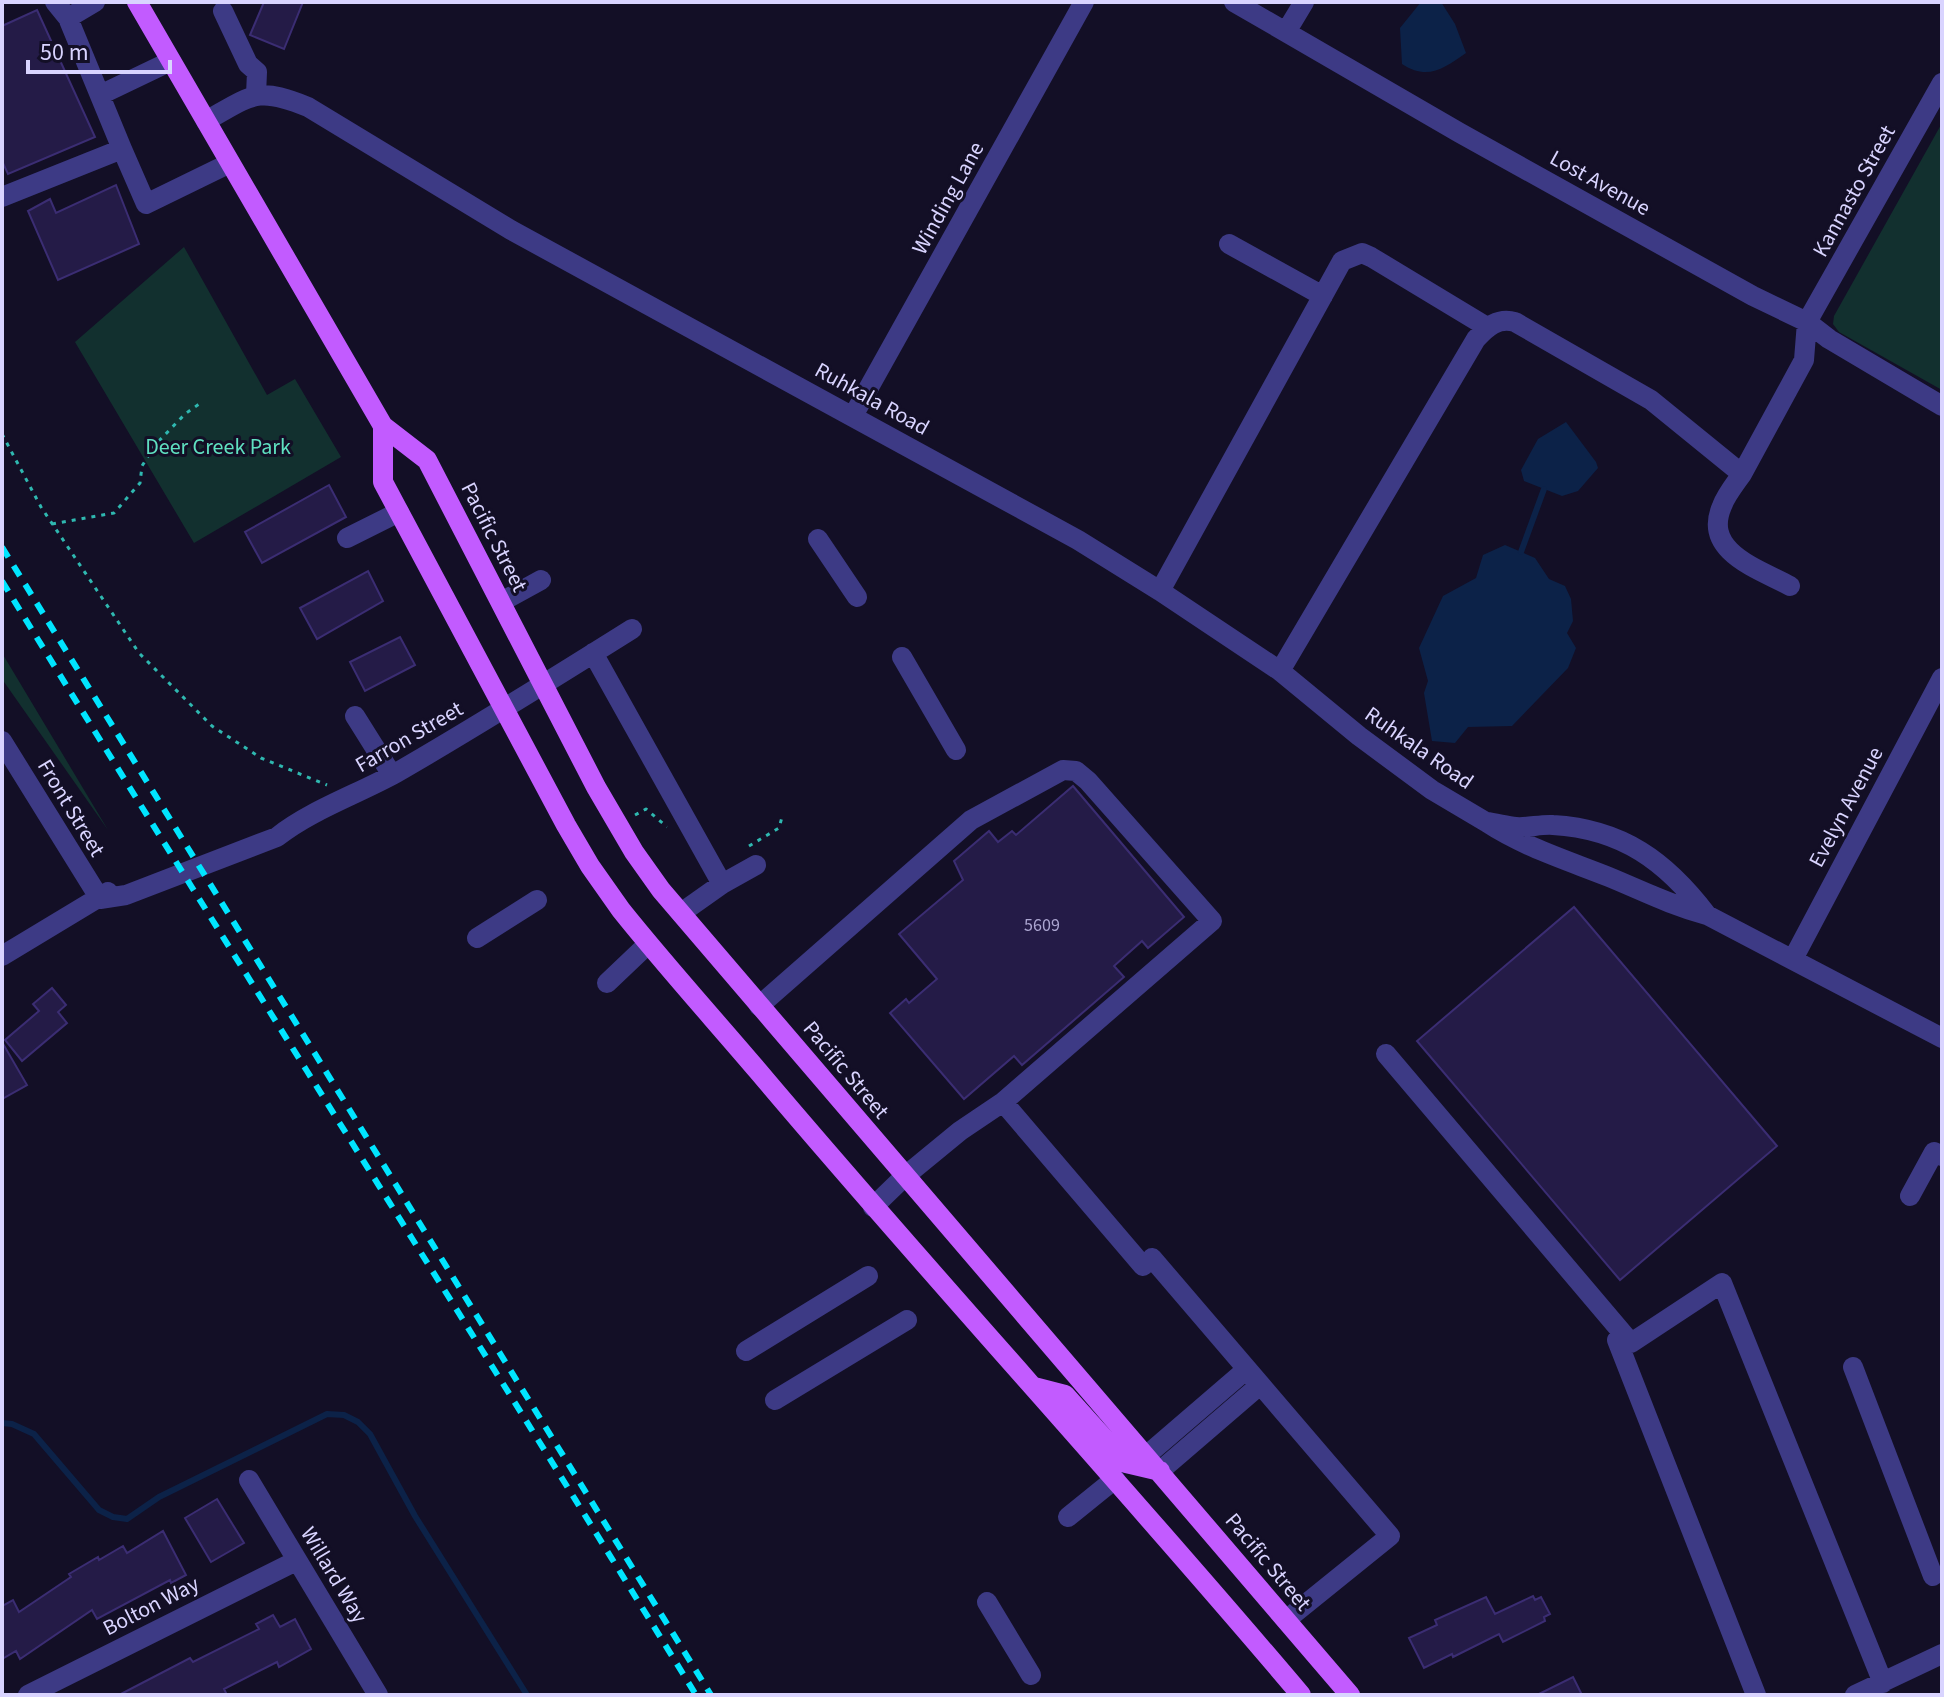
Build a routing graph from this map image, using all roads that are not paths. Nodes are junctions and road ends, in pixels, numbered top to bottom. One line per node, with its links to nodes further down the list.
1 (95, 2): 6 (street)
2 (137, 2): 9 (main road, Pacific Street)
3 (1084, 2): 22 (street, Winding Lane)
4 (1234, 2): 8 (street, Lost Avenue)
5 (1304, 2): 8 (street)
6 (62, 10): 11 (street)
7 (223, 11): 12 (street)
8 (1286, 32): 19 (street, Lost Avenue)
9 (171, 61): 11 (street); 13 (main road, Pacific Street)
10 (1942, 83): 19 (street, Kannasto Street)
11 (100, 95): 14 (street)
12 (256, 95): 13 (street); 22 (street, Ruhkala Road)
13 (206, 121): 15 (main road, Pacific Street)
14 (122, 149): 15 (street); 16 (street)
15 (230, 163): 23 (main road, Pacific Street)
16 (2, 197)
17 (1229, 244): 18 (street)
18 (1323, 296): 20 (street); 30 (street)
19 (1807, 322): 21 (street, Lost Avenue); 24 (street)
20 (1487, 327): 24 (street); 36 (street)
21 (1942, 406)
22 (853, 416): 30 (street, Ruhkala Road)
23 (383, 426): 25 (main road); 32 (main road, Pacific Street)
24 (1742, 474): 29 (street)
25 (399, 512): 26 (street); 39 (main road)
26 (347, 538)
27 (818, 539): 31 (street)
28 (541, 580): 32 (street)
29 (1790, 586)
30 (1160, 591): 36 (street, Ruhkala Road)
31 (857, 597)
32 (501, 602): 38 (main road, Pacific Street)
33 (632, 629): 34 (street, Farron Street)
34 (593, 653): 38 (street, Farron Street); 46 (street)
35 (902, 657): 42 (street)
36 (1280, 671): 44 (street, Ruhkala Road)
37 (1942, 678): 54 (street, Evelyn Avenue)
38 (544, 683): 39 (street, Farron Street); 49 (main road, Pacific Street)
39 (503, 708): 43 (street, Farron Street); 52 (main road)
40 (355, 716): 43 (street)
41 (2, 741): 47 (street, Front Street)
42 (956, 750)
43 (392, 775): 47 (street, Farron Street)
44 (1486, 822): 50 (street, Ruhkala Road); 50 (street, Ruhkala Road)
45 (756, 865): 46 (street)
46 (722, 884): 49 (street)
47 (100, 899): 53 (street, Farron Street)
48 (537, 900): 51 (street)
49 (681, 913): 56 (main road, Pacific Street)
50 (1707, 915): 54 (street, Ruhkala Road)
51 (477, 938)
52 (648, 944): 55 (street); 63 (main road)
53 (2, 956)
54 (1793, 959): 57 (street, Ruhkala Road)
55 (607, 983)
56 (759, 1006): 59 (street); 61 (main road, Pacific Street)
57 (1942, 1038)
58 (1386, 1054): 83 (street)
59 (1003, 1102): 61 (street); 69 (street)
60 (1942, 1156): 62 (street)
61 (904, 1177): 63 (street); 72 (main road, Pacific Street)
62 (1910, 1196)
63 (873, 1207): 70 (main road)
64 (868, 1276): 67 (street)
65 (907, 1320): 71 (street)
66 (1617, 1340): 89 (street)
67 (746, 1351)
68 (1853, 1367): 77 (street)
69 (1254, 1377): 72 (street); 79 (street)
70 (1034, 1387): 72 (main road); 73 (main road)
71 (775, 1400)
72 (1153, 1463): 79 (main road, Pacific Street)
73 (1115, 1479): 75 (street); 81 (main road)
74 (249, 1480): 76 (street, Willard Way)
75 (1068, 1517)
76 (296, 1561): 84 (street, Bolton Way); 85 (street, Willard Way)
77 (1933, 1576)
78 (987, 1602): 82 (street)
79 (1286, 1620): 88 (main road, Pacific Street)
80 (1942, 1654): 83 (street)
81 (1283, 1673): 86 (main road); 87 (main road)
82 (1031, 1675)
83 (1872, 1690)
84 (28, 1695)
85 (378, 1695)
86 (1288, 1695)
87 (1301, 1695)
88 (1350, 1695)
89 (1756, 1695)

